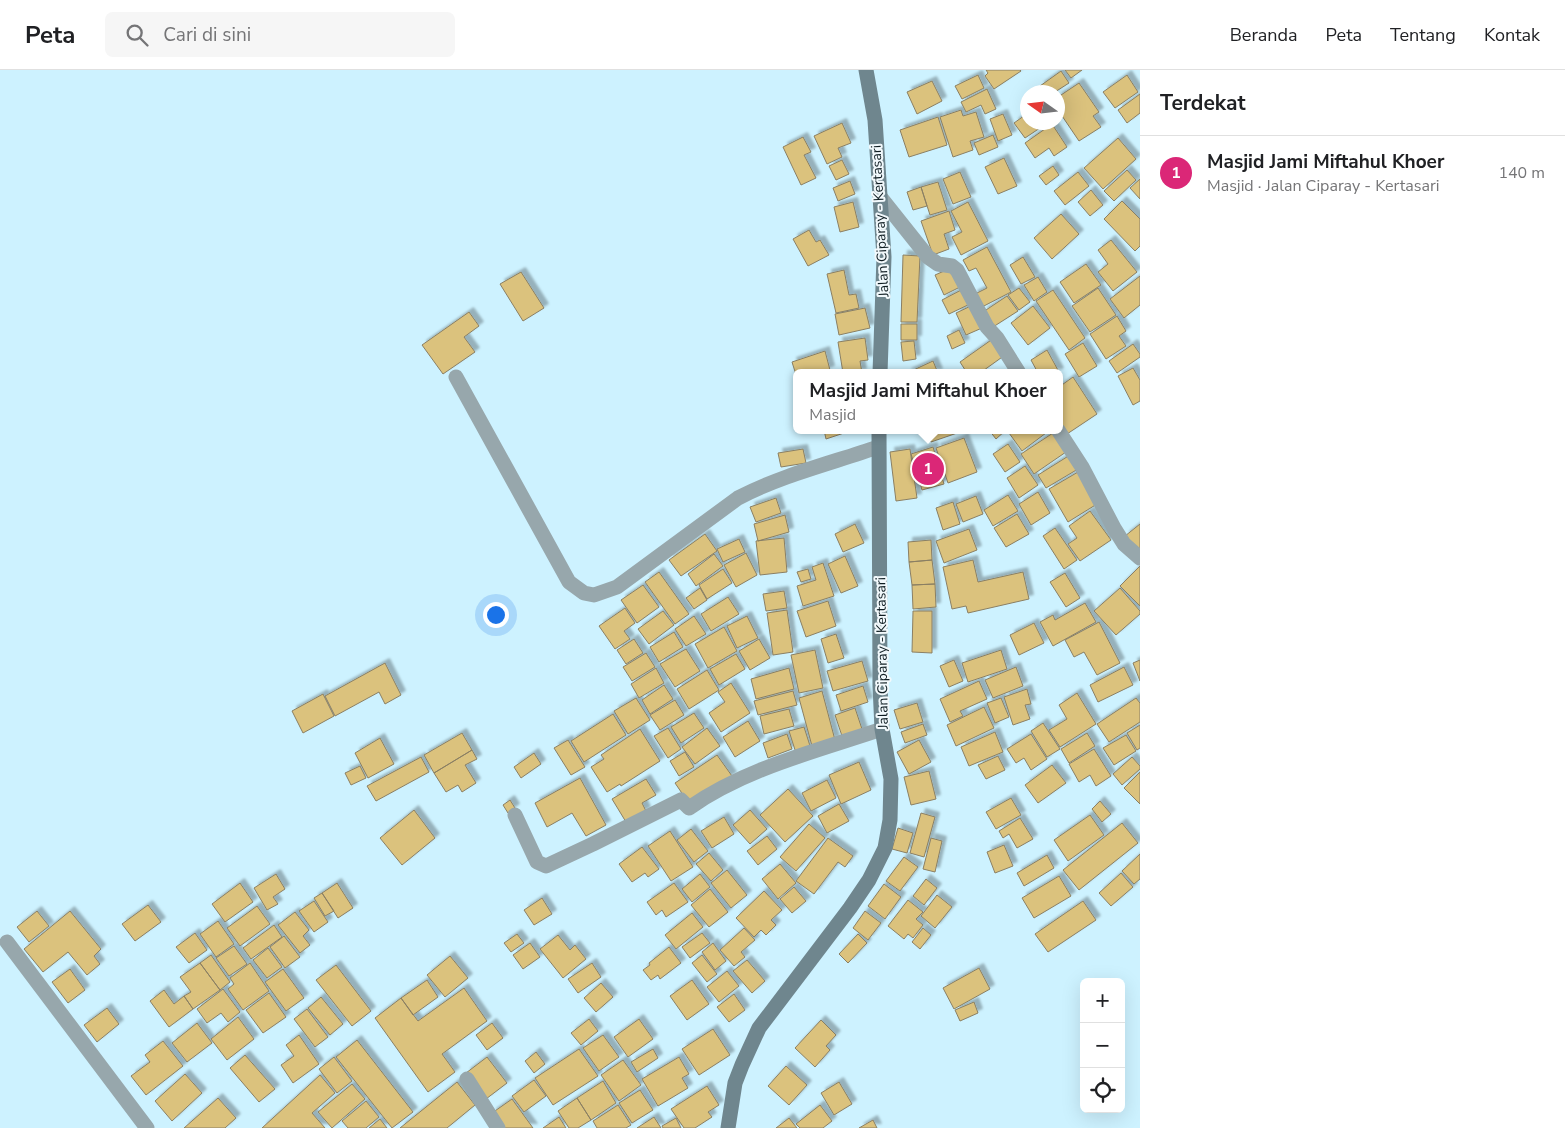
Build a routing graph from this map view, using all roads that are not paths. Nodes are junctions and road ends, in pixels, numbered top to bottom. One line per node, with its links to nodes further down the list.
1 (866, 70): 2 (main road, Jalan Ciparay - Kertasari)
2 (880, 198): 3 (main road, Jalan Ciparay - Kertasari); 4 (street)
3 (880, 369)
4 (1016, 369)
5 (456, 377): 8 (street)
6 (879, 434): 8 (main road, Jalan Ciparay - Kertasari)
7 (1061, 434): 9 (street)
8 (878, 448): 10 (main road, Jalan Ciparay - Kertasari)
9 (1140, 558)
10 (882, 729): 11 (street); 16 (main road, Jalan Ciparay - Kertasari)
11 (515, 815)
12 (7, 942): 14 (street)
13 (467, 1079): 15 (street)
14 (147, 1128)
15 (498, 1128)
16 (728, 1128)

